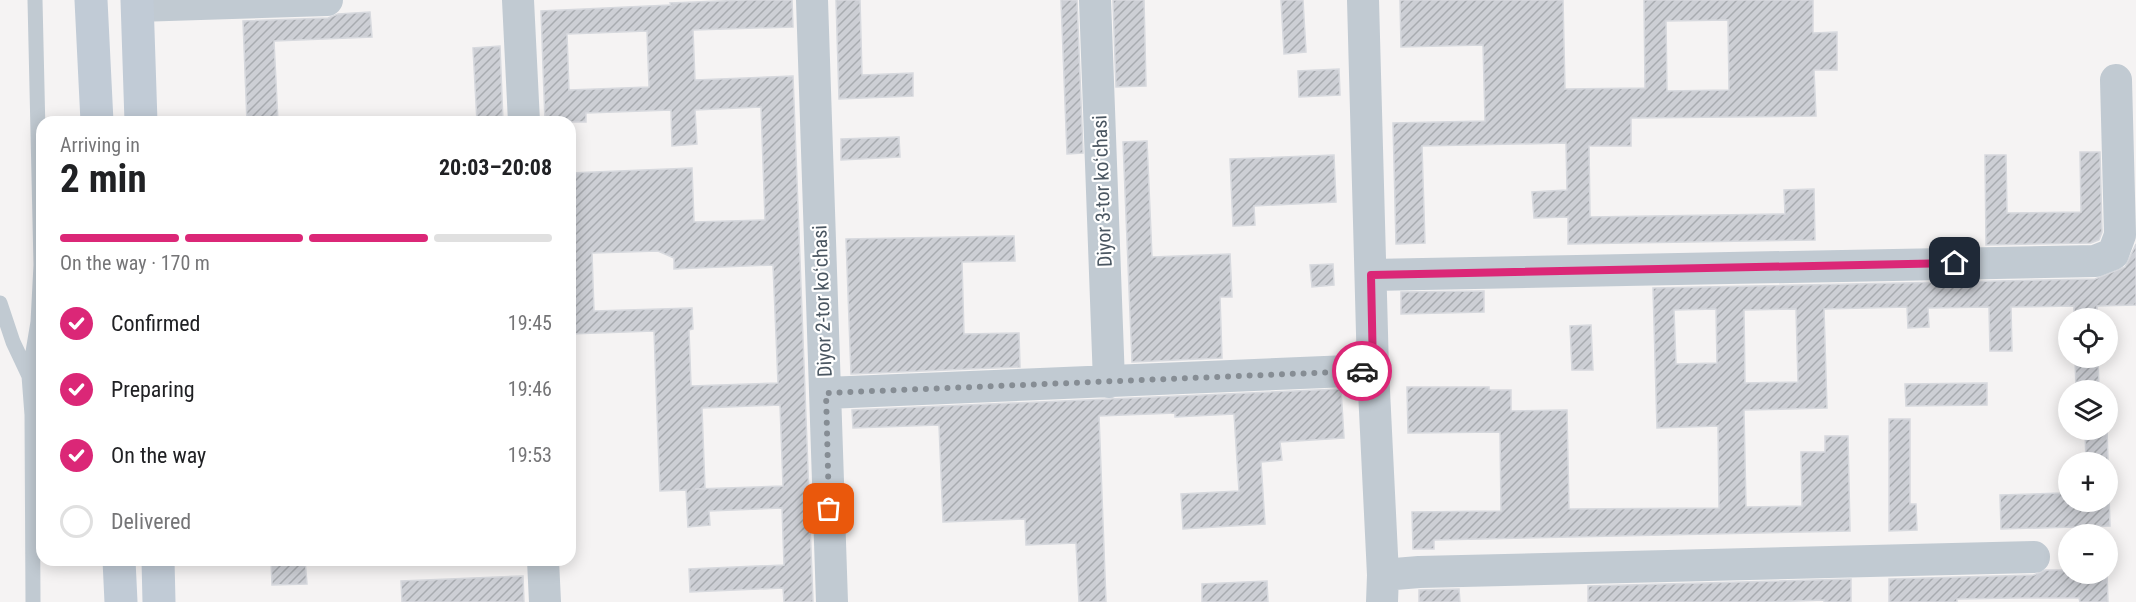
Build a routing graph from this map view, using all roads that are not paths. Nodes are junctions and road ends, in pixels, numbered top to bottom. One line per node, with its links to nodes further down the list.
1 (35, 0): 10 (lane)
2 (91, 0): 11 (main road)
3 (327, 0): 8 (street)
4 (518, 0): 13 (street)
5 (812, 0): 20 (street, Diyor 2-tor koʻchasi)
6 (1095, 0): 19 (street, Diyor 3-tor koʻchasi)
7 (1363, 0): 14 (street)
8 (137, 3): 12 (main road)
9 (2116, 80): 14 (street)
10 (38, 116)
11 (97, 116)
12 (141, 116)
13 (524, 116)
14 (1371, 275): 17 (street)
15 (0, 303): 18 (lane)
16 (36, 338): 18 (lane)
17 (1373, 370): 19 (street); 25 (street)
18 (29, 376): 26 (lane)
19 (1109, 382): 20 (street)
20 (826, 393): 30 (street, Diyor 2-tor koʻchasi)
21 (2034, 557): 25 (street)
22 (119, 566): 27 (main road)
23 (158, 566): 28 (main road)
24 (543, 566): 29 (street)
25 (1382, 588)
26 (33, 602)
27 (121, 602)
28 (159, 602)
29 (545, 602)
30 (832, 602)

